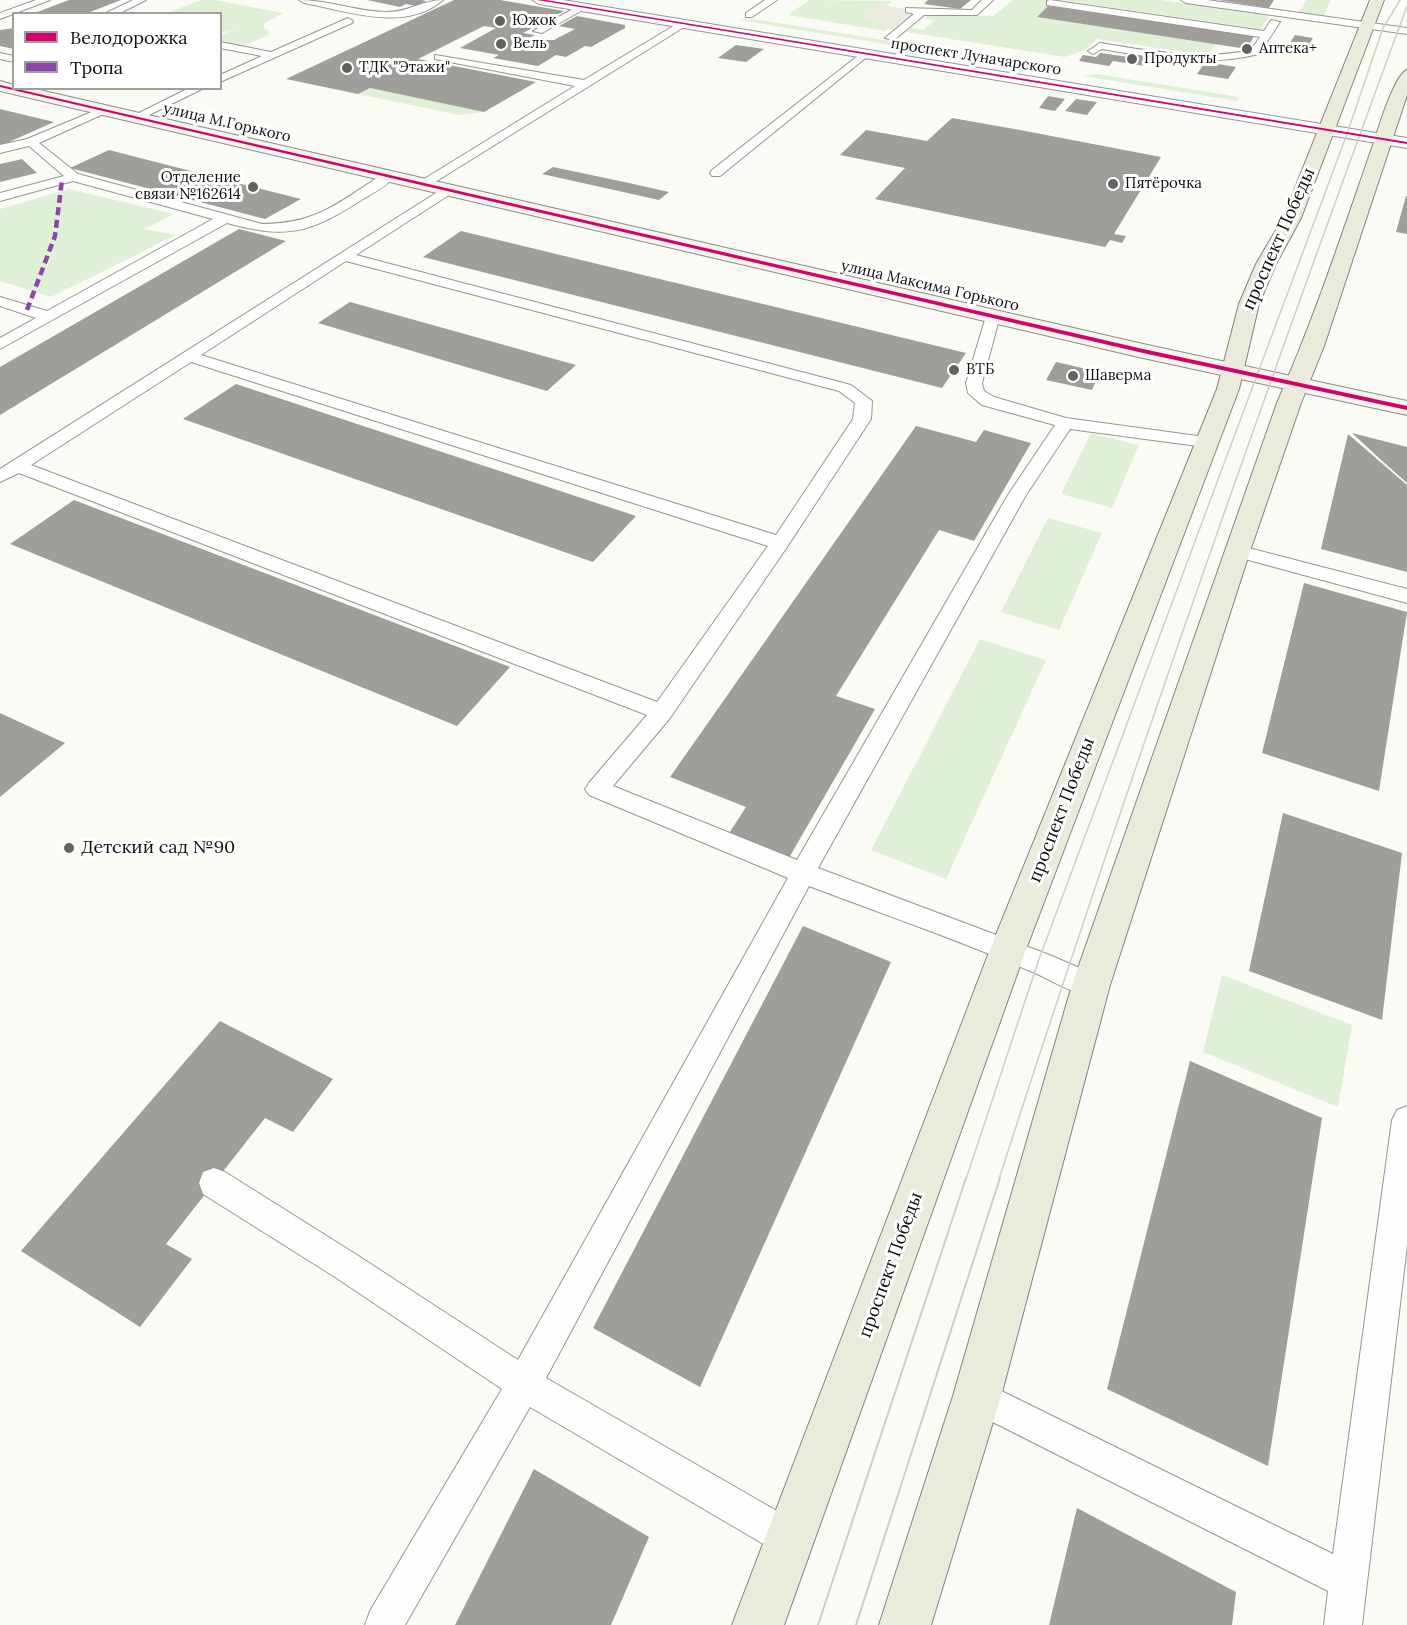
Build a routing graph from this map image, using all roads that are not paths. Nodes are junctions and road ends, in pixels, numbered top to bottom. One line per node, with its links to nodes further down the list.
1 (45, 0): 17 (lane)
2 (141, 0): 13 (lane)
3 (304, 0): 4 (lane)
4 (438, 0)
5 (539, 0): 12 (street, проспект Луначарского)
6 (772, 0): 16 (lane)
7 (921, 0): 14 (lane)
8 (988, 0): 14 (lane)
9 (1186, 0): 15 (lane)
10 (1377, 0): 21 (main road, проспект Победы)
11 (1050, 3): 25 (lane)
12 (583, 7): 20 (street, проспект Луначарского); 23 (lane)
13 (114, 12)
14 (922, 12): 26 (lane)
15 (1279, 13): 21 (lane); 25 (lane)
16 (749, 15): 18 (street); 22 (street)
17 (0, 16)
18 (772, 19)
19 (348, 21): 31 (lane)
20 (684, 24): 22 (street, проспект Луначарского); 35 (lane)
21 (1366, 26): 24 (lane); 38 (main road, проспект Победы)
22 (704, 27): 30 (street, проспект Луначарского)
23 (538, 31)
24 (1407, 31)
25 (1268, 35): 29 (lane)
26 (882, 37): 27 (street, проспект Луначарского)
27 (913, 42)
28 (222, 45): 31 (lane)
29 (1093, 51)
30 (864, 54): 44 (street, проспект Луначарского); 49 (lane)
31 (272, 55): 34 (lane)
32 (439, 57): 35 (lane)
33 (1407, 75): 42 (main road)
34 (222, 78)
35 (585, 84): 52 (lane)
36 (18, 90): 39 (street, улица М.Горького)
37 (190, 90): 41 (lane)
38 (1327, 108): 40 (street); 44 (main road, проспект Победы)
39 (106, 110): 41 (street, улица М.Горького); 46 (lane)
40 (1354, 112)
41 (137, 117): 51 (street, улица М.Горького)
42 (1384, 117): 43 (street); 45 (main road)
43 (1407, 121)
44 (1326, 130): 45 (street, проспект Луначарского); 62 (main road, проспект Победы)
45 (1383, 140): 47 (street, проспект Луначарского); 63 (main road)
46 (32, 142): 48 (lane); 50 (lane)
47 (1407, 143)
48 (0, 149)
49 (716, 173)
50 (73, 177): 54 (lane); 55 (lane)
51 (388, 177): 52 (street, улица М.Горького); 55 (lane)
52 (422, 184): 53 (street, улица М.Горького)
53 (447, 190): 56 (lane); 58 (street, улица Максима Горького)
54 (0, 197)
55 (225, 218): 59 (lane)
56 (344, 256): 61 (lane); 69 (lane)
57 (0, 301): 59 (lane)
58 (992, 316): 62 (street, улица Максима Горького); 65 (lane)
59 (49, 317): 60 (lane)
60 (0, 344)
61 (189, 356): 67 (lane); 69 (lane)
62 (1233, 370): 63 (street, улица Максима Горького); 66 (main road, проспект Победы)
63 (1297, 384): 64 (street, улица Максима Горького); 70 (main road)
64 (1407, 408)
65 (1065, 423): 66 (lane); 73 (lane)
66 (1205, 442): 74 (main road, проспект Победы)
67 (18, 466): 68 (lane); 72 (lane)
68 (0, 477)
69 (780, 543): 72 (lane)
70 (1237, 551): 71 (lane); 75 (main road)
71 (1407, 596)
72 (662, 712): 73 (lane)
73 (803, 873): 74 (lane); 78 (lane)
74 (1007, 952): 75 (lane); 80 (main road, проспект Победы)
75 (1091, 985): 79 (main road)
76 (1407, 1120): 81 (lane)
77 (213, 1184): 78 (lane)
78 (524, 1384): 80 (lane); 82 (lane)
79 (977, 1396): 81 (lane); 84 (main road)
80 (790, 1539): 83 (main road, проспект Победы)
81 (1348, 1581): 85 (lane)
82 (384, 1625)
83 (758, 1625)
84 (905, 1625)
85 (1343, 1625)

